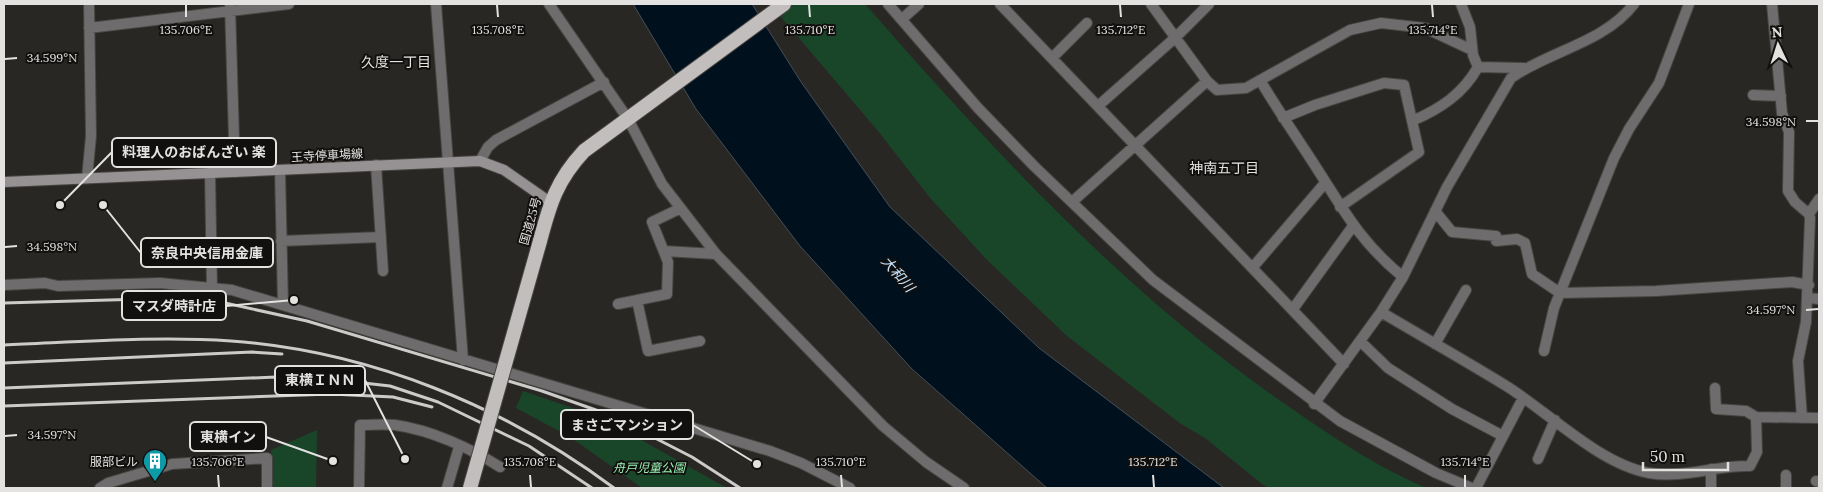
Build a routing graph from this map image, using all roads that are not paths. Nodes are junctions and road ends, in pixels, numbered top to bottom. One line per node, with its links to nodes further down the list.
1 (89, 4): 18 (street)
2 (289, 4): 15 (street)
3 (436, 4): 35 (street)
4 (549, 4): 26 (street)
5 (784, 4): 30 (highway, 国道25号)
6 (888, 4): 16 (street)
7 (919, 4): 16 (street)
8 (1000, 4): 21 (street)
9 (1152, 4): 19 (street)
10 (1209, 4): 19 (street)
11 (1461, 4): 20 (street)
12 (1634, 4): 23 (street)
13 (1689, 4): 62 (street)
14 (1772, 4): 28 (street)
15 (230, 6): 18 (street); 38 (street)
16 (902, 19): 45 (street)
17 (1087, 23): 21 (street)
18 (89, 28): 40 (street)
19 (1176, 37): 25 (street); 29 (street)
20 (1472, 50): 22 (street); 24 (street)
21 (1052, 58): 29 (street)
22 (1478, 67): 23 (street); 32 (street)
23 (1524, 68): 48 (street)
24 (1260, 80): 25 (street); 31 (street)
25 (1207, 81): 33 (street)
26 (604, 82): 30 (street); 34 (street)
27 (1753, 95): 28 (street)
28 (1780, 96): 49 (street)
29 (1098, 106): 33 (street)
30 (632, 116): 44 (highway, 国道25号); 47 (street)
31 (1283, 118): 32 (street); 42 (street)
32 (1412, 121): 46 (street)
33 (1136, 145): 45 (street); 55 (street)
34 (480, 161): 35 (main road, 王寺停車場線); 44 (main road, 王寺停車場線)
35 (448, 162): 36 (main road, 王寺停車場線); 74 (street)
36 (376, 166): 37 (main road, 王寺停車場線); 51 (street)
37 (280, 170): 38 (main road, 王寺停車場線); 52 (street)
38 (235, 172): 39 (main road, 王寺停車場線)
39 (210, 174): 40 (main road, 王寺停車場線); 60 (street)
40 (87, 178): 41 (main road, 王寺停車場線)
41 (4, 182)
42 (1325, 182): 46 (street); 55 (street)
43 (1819, 199): 49 (street)
44 (550, 202): 93 (highway, 国道25号, bridge)
45 (1072, 202): 78 (street)
46 (1340, 207): 50 (street)
47 (679, 209): 53 (street); 54 (street)
48 (1435, 211): 57 (street); 62 (street)
49 (1809, 214): 59 (street)
50 (1353, 226): 57 (street); 68 (street)
51 (381, 237): 52 (street); 56 (street)
52 (282, 241): 67 (street)
53 (664, 251): 54 (street); 65 (street)
54 (716, 254): 95 (street)
55 (1253, 267): 68 (street)
56 (383, 271)
57 (1403, 276): 69 (street)
58 (4, 285): 60 (street)
59 (1809, 285): 62 (street); 63 (street)
60 (212, 289): 67 (street)
61 (1466, 290): 72 (street)
62 (1560, 294): 73 (street)
63 (1808, 298): 64 (street); 80 (street)
64 (1819, 299)
65 (637, 300): 66 (street); 70 (street)
66 (618, 304)
67 (283, 305): 74 (street)
68 (1293, 309): 75 (street)
69 (1381, 312): 71 (street); 72 (street)
70 (700, 341)
71 (1360, 341): 75 (street); 83 (street)
72 (1435, 344): 77 (street)
73 (1544, 351)
74 (463, 360): 94 (street)
75 (1344, 364): 78 (street)
76 (1715, 388): 79 (street)
77 (1523, 398): 82 (street); 83 (street)
78 (1314, 404): 96 (street)
79 (1756, 416): 80 (street); 87 (street)
80 (1802, 418): 81 (street)
81 (1819, 418)
82 (1555, 420): 85 (street); 87 (street)
83 (1504, 436): 97 (street)
84 (459, 446): 86 (street); 91 (street); 92 (street)
85 (1538, 459)
86 (500, 467)
87 (1711, 469): 98 (street)
88 (1786, 475): 99 (street)
89 (100, 488): 90 (street)
90 (267, 488)
91 (359, 488)
92 (447, 488)
93 (470, 488)
94 (850, 488)
95 (964, 488)
96 (1472, 488)
97 (1476, 488)
98 (1711, 488)
99 (1786, 488)

